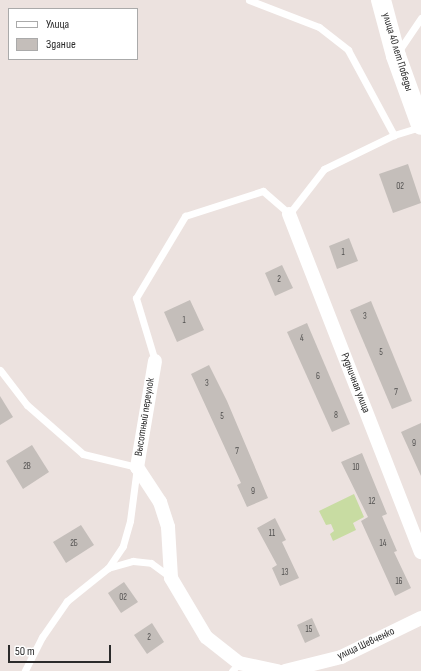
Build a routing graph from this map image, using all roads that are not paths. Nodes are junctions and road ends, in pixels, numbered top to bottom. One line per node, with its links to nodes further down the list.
1 (249, 0): 6 (lane)
2 (381, 0): 4 (main road, улица 40 лет Победы)
3 (421, 18): 4 (lane)
4 (396, 56): 5 (main road, улица 40 лет Победы)
5 (421, 126): 6 (lane)
6 (394, 136): 7 (lane)
7 (289, 214): 8 (lane); 11 (street, Рудничная улица)
8 (155, 362): 10 (street, Высотный переулок)
9 (0, 370): 10 (lane)
10 (137, 467): 12 (lane); 13 (street, Высотный переулок)
11 (421, 552)
12 (108, 568): 13 (lane); 16 (lane)
13 (171, 578): 15 (street, Высотный переулок)
14 (421, 618): 18 (street, улица Шевченко)
15 (236, 667): 17 (street, Высотный переулок)
16 (27, 670)
17 (278, 671)
18 (285, 671)

